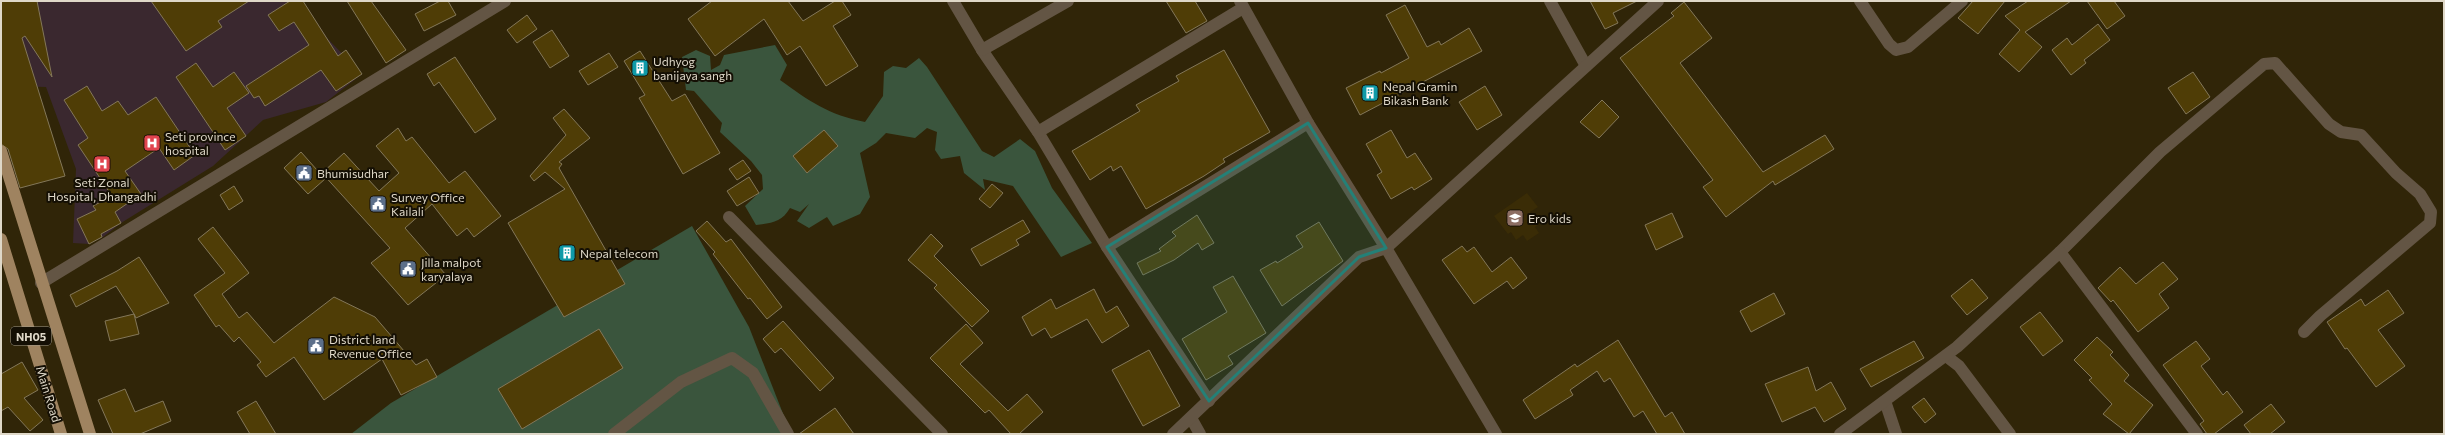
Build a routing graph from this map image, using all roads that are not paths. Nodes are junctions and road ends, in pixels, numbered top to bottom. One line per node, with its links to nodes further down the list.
1 (506, 1): 19 (street)
2 (953, 1): 9 (street)
3 (1068, 1): 9 (street)
4 (1550, 1): 10 (street)
5 (1658, 1): 10 (street)
6 (1860, 1): 7 (street)
7 (1962, 1)
8 (1242, 5): 11 (street); 12 (street)
9 (982, 50): 12 (street)
10 (1586, 66): 17 (street)
11 (1308, 123): 16 (street); 17 (street)
12 (1038, 132): 16 (street)
13 (1, 151): 19 (main road, NH05)
14 (729, 217): 29 (street)
15 (1, 239): 25 (main road, Main Road / NH05)
16 (1107, 247): 22 (street)
17 (1386, 248): 22 (street); 32 (street)
18 (2060, 252): 20 (street); 21 (street); 36 (street)
19 (41, 283): 26 (main road, NH05)
20 (2304, 332)
21 (1946, 356): 23 (street); 35 (street)
22 (1209, 400): 24 (street)
23 (1885, 401): 33 (street); 34 (street)
24 (1191, 418): 30 (street); 31 (street)
25 (61, 434)
26 (90, 434)
27 (614, 434): 28 (street)
28 (788, 434)
29 (942, 434)
30 (1173, 434)
31 (1200, 434)
32 (1496, 434)
33 (1840, 434)
34 (1896, 434)
35 (2010, 434)
36 (2197, 434)

